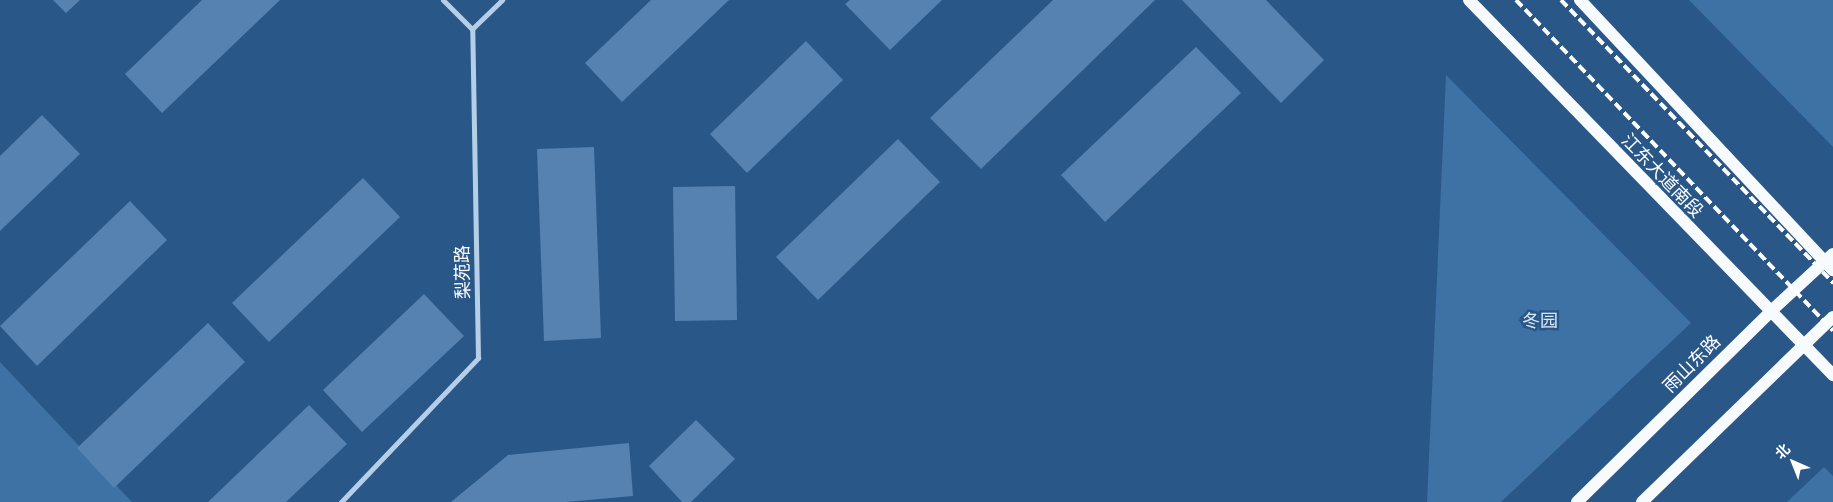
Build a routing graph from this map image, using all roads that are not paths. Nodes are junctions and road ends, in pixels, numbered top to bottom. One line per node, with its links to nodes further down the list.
1 (443, 0): 5 (street)
2 (502, 0): 5 (street)
3 (1469, 0): 7 (main road, 江东大道南段)
4 (1580, 0): 6 (main road)
5 (472, 29): 11 (street, 梨苑路)
6 (1830, 262): 7 (main road, 雨山东路)
7 (1769, 312): 9 (main road, 江东大道南段); 12 (main road, 雨山东路)
8 (1833, 317): 9 (main road)
9 (1803, 344): 10 (main road, 江东大道南段); 13 (main road)
10 (1833, 375)
11 (340, 502)
12 (1577, 502)
13 (1642, 502)

